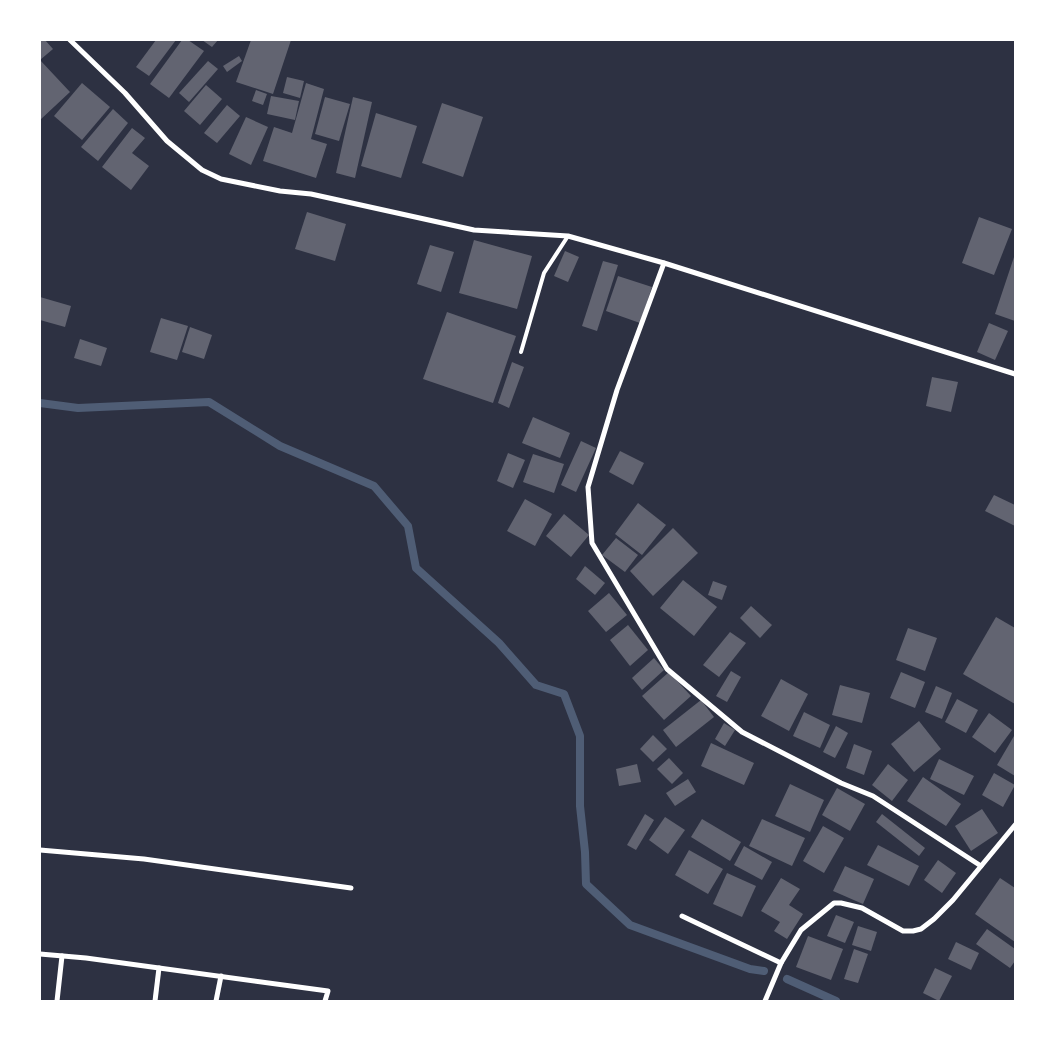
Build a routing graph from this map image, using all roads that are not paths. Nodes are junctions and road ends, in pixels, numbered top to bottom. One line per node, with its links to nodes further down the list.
1 (70, 40): 2 (street)
2 (568, 236): 3 (street); 4 (lane)
3 (664, 263): 5 (street); 8 (street)
4 (521, 352)
5 (1015, 374)
6 (1015, 825): 8 (street)
7 (40, 850): 9 (street)
8 (981, 866): 13 (street)
9 (351, 888)
10 (682, 916): 13 (street)
11 (40, 954): 12 (street)
12 (62, 956): 14 (street); 16 (street)
13 (781, 962): 20 (street)
14 (159, 968): 15 (street); 17 (street)
15 (221, 976): 18 (street); 19 (street)
16 (57, 1001)
17 (155, 1001)
18 (216, 1001)
19 (325, 1001)
20 (765, 1001)

